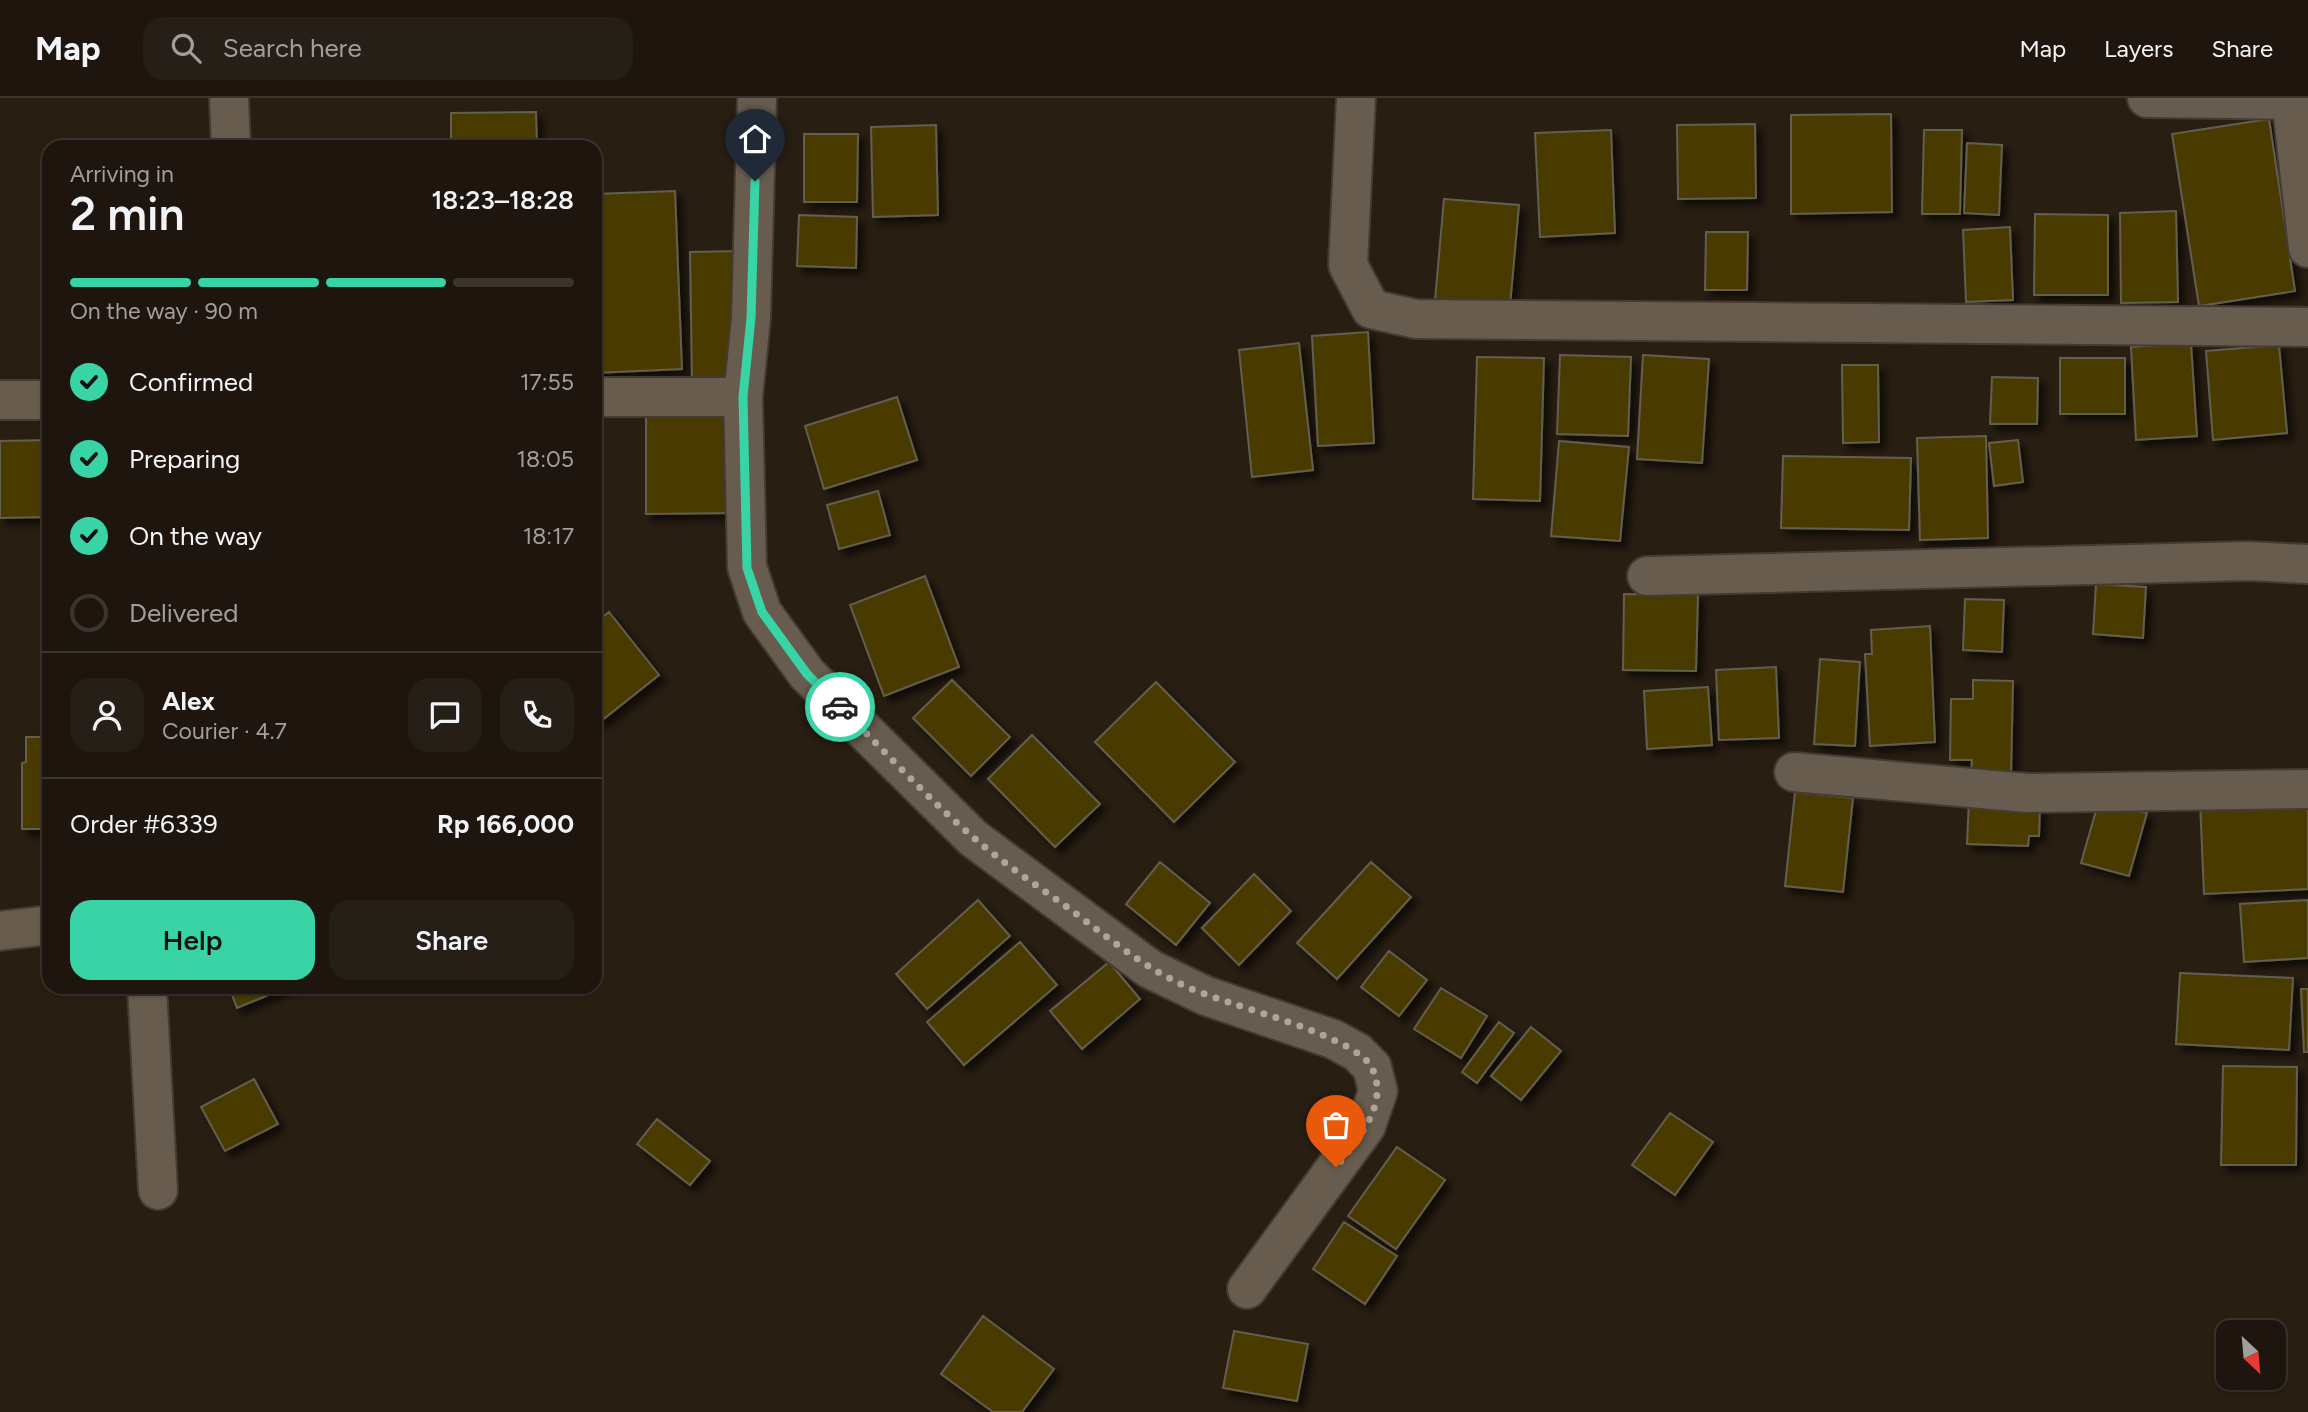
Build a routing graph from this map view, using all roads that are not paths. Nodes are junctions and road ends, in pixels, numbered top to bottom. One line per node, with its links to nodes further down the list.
1 (229, 98): 6 (street)
2 (757, 98): 10 (street)
3 (1356, 98): 8 (street)
4 (2147, 98): 5 (street)
5 (2297, 99): 7 (street)
6 (231, 140)
7 (2308, 248)
8 (2308, 327)
9 (602, 397): 10 (street)
10 (743, 397): 21 (street)
11 (0, 400): 12 (street)
12 (42, 400)
13 (2308, 564): 14 (street)
14 (1647, 576)
15 (1794, 772): 16 (street)
16 (2308, 789)
17 (42, 926): 18 (street)
18 (0, 931)
19 (147, 994): 20 (street)
20 (158, 1190)
21 (1247, 1289)

